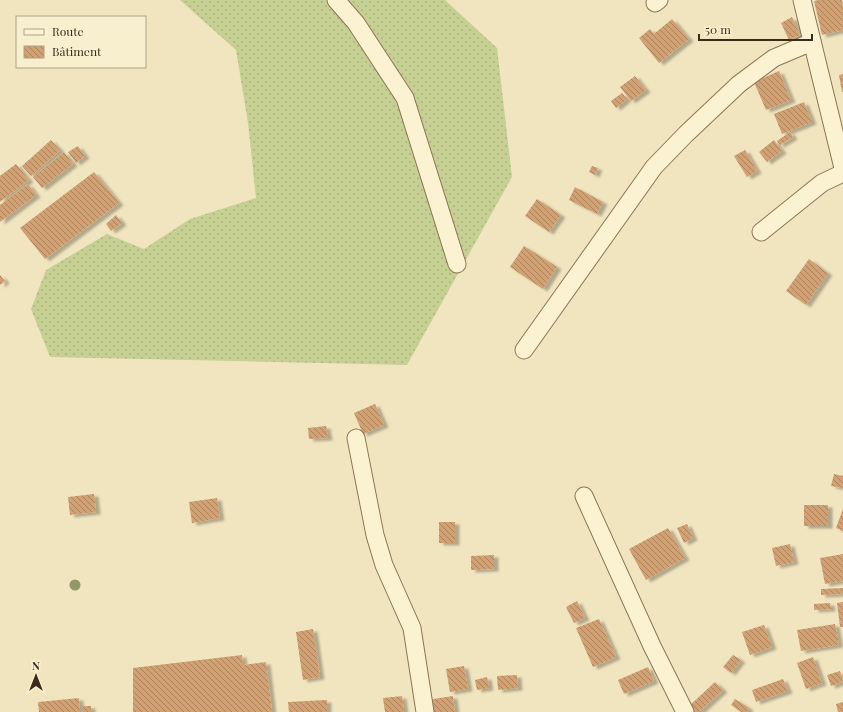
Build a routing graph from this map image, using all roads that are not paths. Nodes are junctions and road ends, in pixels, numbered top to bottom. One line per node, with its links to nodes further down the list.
1 (336, 0): 7 (street)
2 (802, 0): 3 (street)
3 (812, 42): 4 (street); 8 (street)
4 (843, 168)
5 (843, 172): 6 (street)
6 (762, 232)
7 (457, 264)
8 (524, 350)
9 (356, 438): 11 (street)
10 (584, 496): 12 (street)
11 (425, 712)
12 (685, 712)

